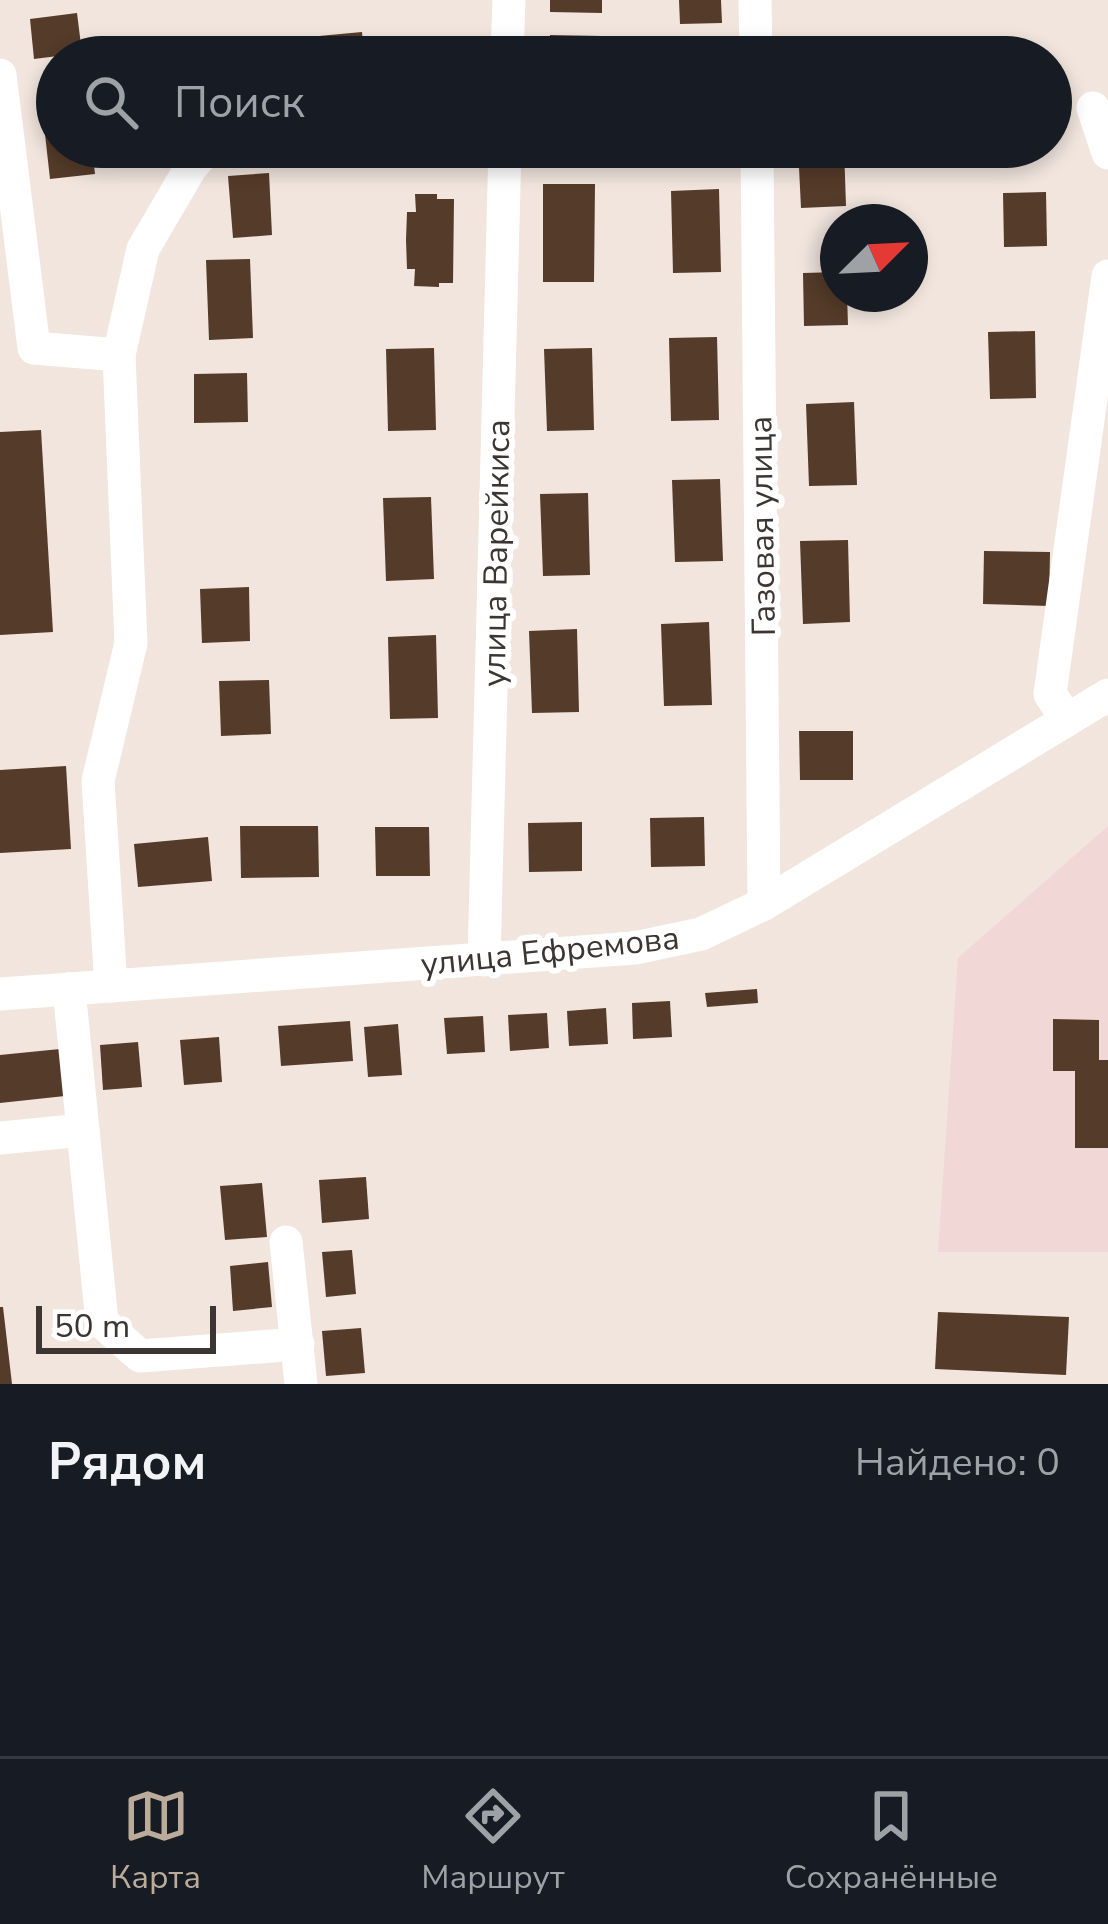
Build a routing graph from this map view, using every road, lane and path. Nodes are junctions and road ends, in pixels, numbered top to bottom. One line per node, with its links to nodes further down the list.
1 (509, 0): 3 (street)
2 (755, 0): 4 (street)
3 (508, 36)
4 (756, 36)
5 (0, 75): 12 (street)
6 (1094, 108): 7 (street)
7 (1108, 153)
8 (190, 168): 12 (street)
9 (504, 168): 16 (street, улица Варейкиса)
10 (757, 168): 15 (street, Газовая улица)
11 (1108, 276): 14 (street)
12 (119, 355): 17 (street)
13 (1108, 695): 14 (street, улица Ефремова)
14 (1066, 718): 15 (street, улица Ефремова)
15 (764, 904): 16 (street, улица Ефремова)
16 (484, 960): 17 (street, улица Ефремова)
17 (111, 986): 18 (street, улица Ефремова)
18 (69, 989): 19 (street, улица Ефремова); 20 (street)
19 (0, 994)
20 (83, 1130): 21 (street); 23 (street)
21 (0, 1138)
22 (286, 1242): 23 (street)
23 (298, 1344): 24 (street)
24 (301, 1384)

